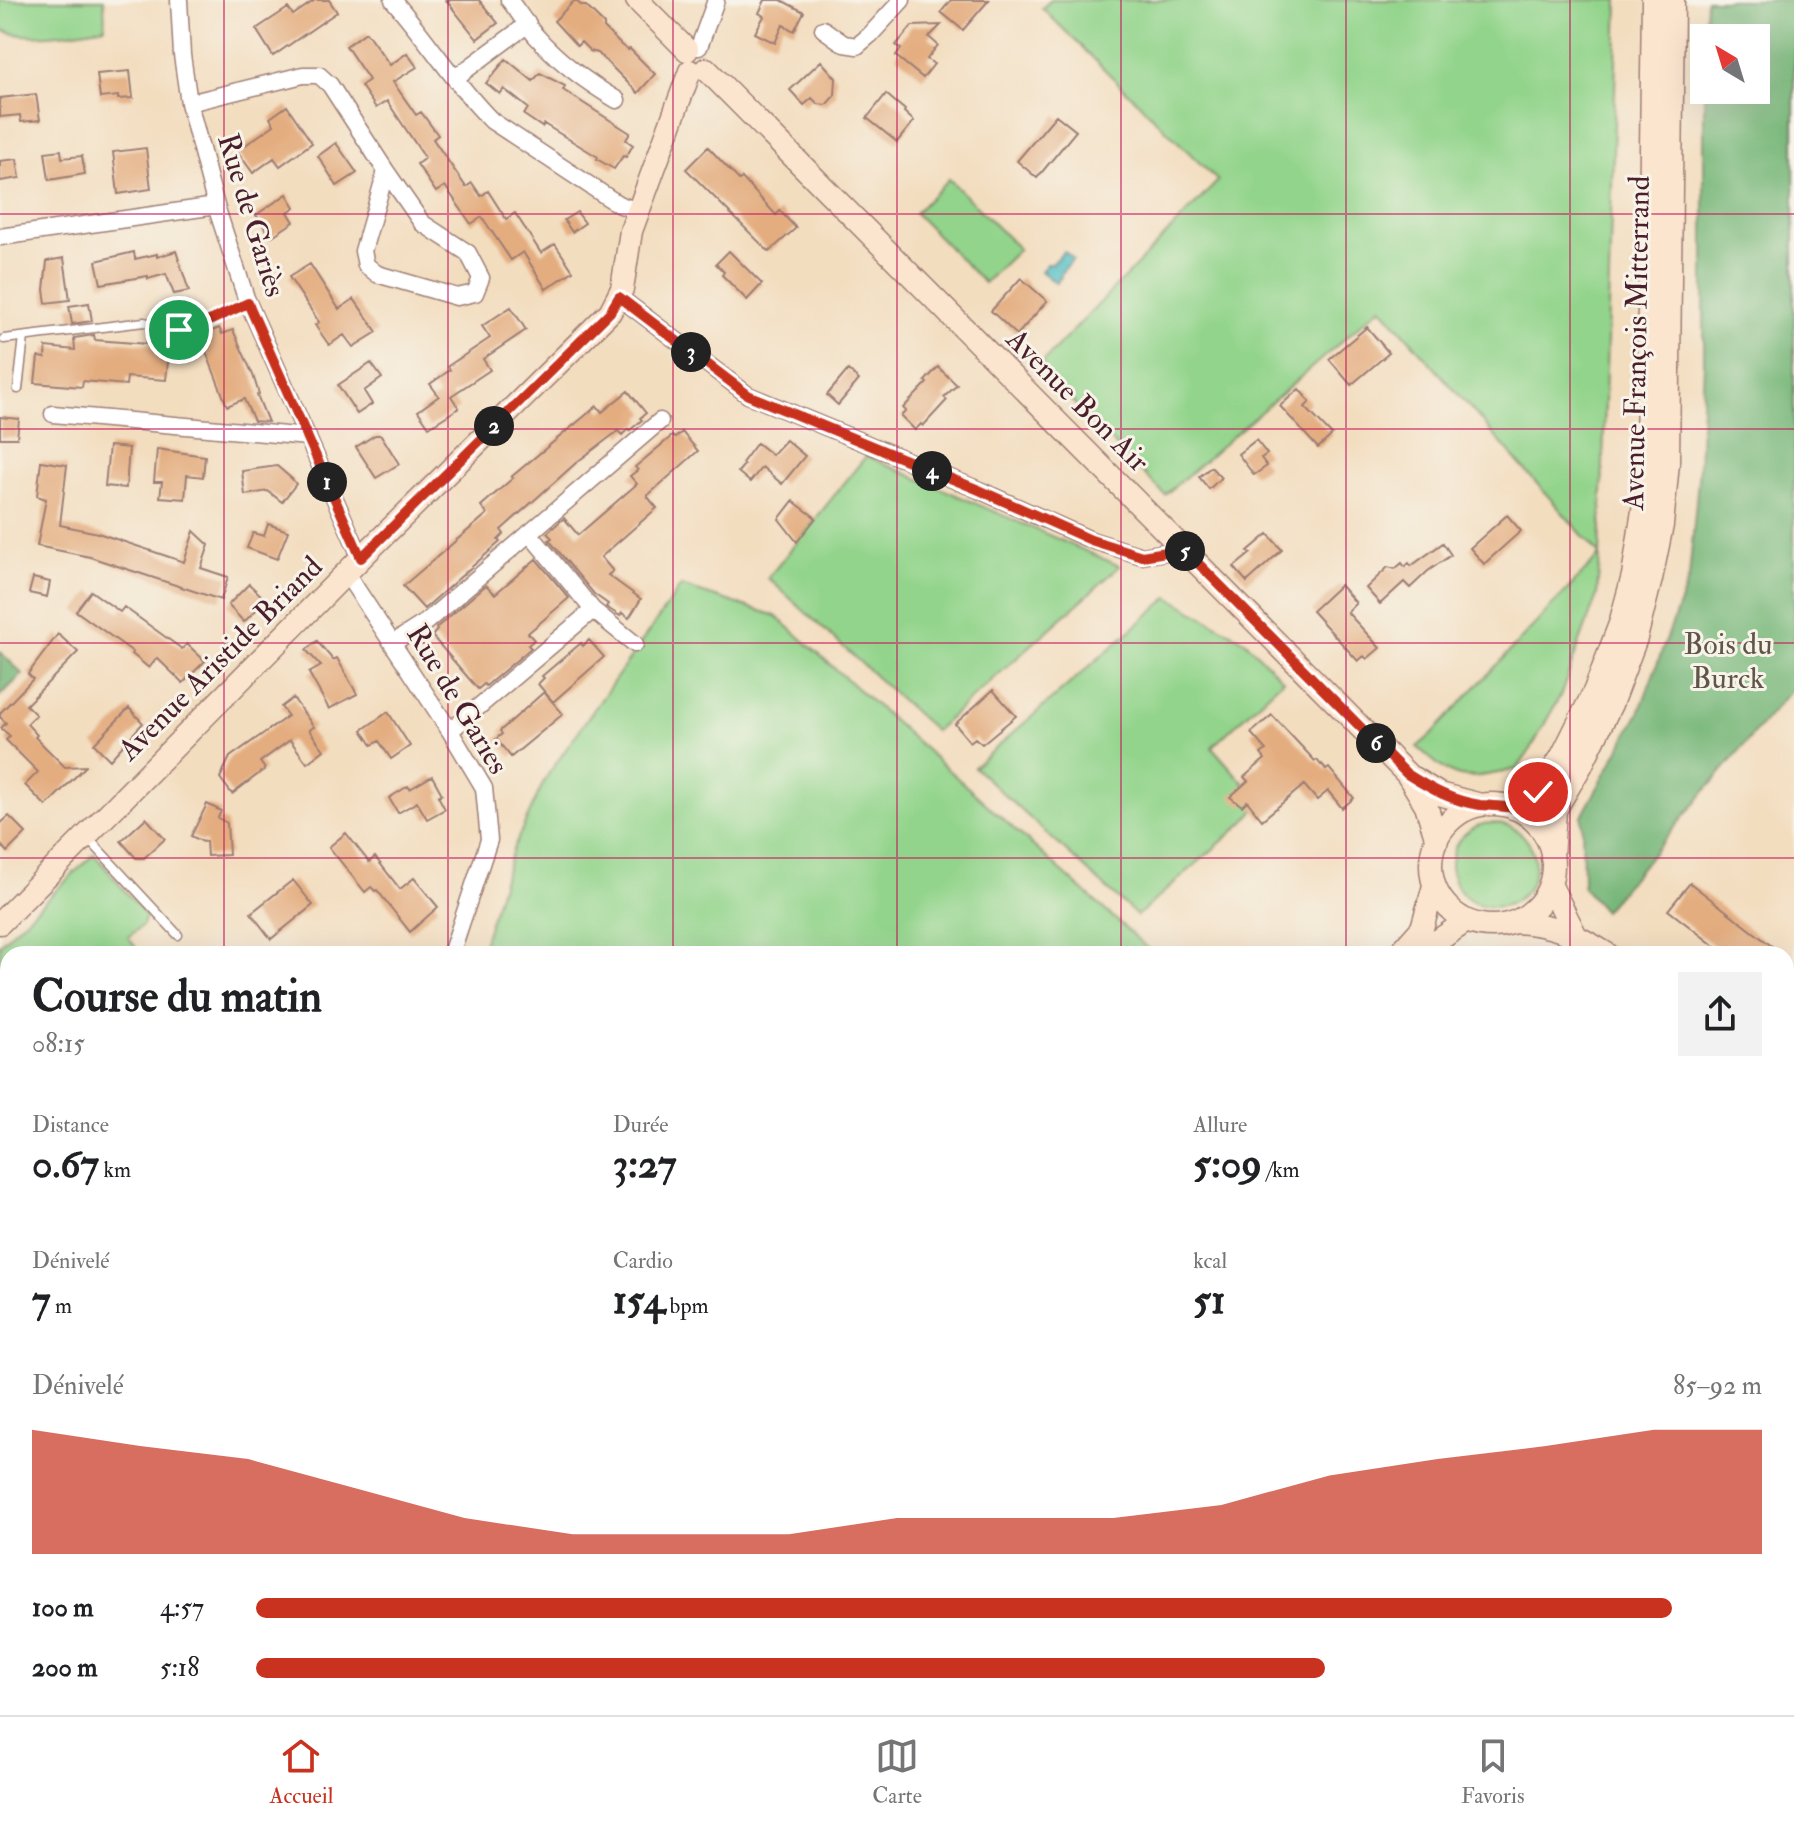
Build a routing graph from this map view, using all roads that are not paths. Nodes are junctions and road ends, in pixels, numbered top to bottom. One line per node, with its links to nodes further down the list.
1 (179, 0): 14 (street, Rue de Gariès)
2 (393, 0): 12 (street)
3 (509, 0): 9 (street)
4 (637, 0): 11 (main road, Avenue Bon Air)
5 (716, 0): 11 (street, Avenue Aristide Briand)
6 (902, 0): 10 (street)
7 (1653, 0): 36 (main road, Avenue François Mitterrand)
8 (1673, 0): 39 (main road, Avenue François Mitterrand)
9 (528, 24): 12 (street); 13 (street)
10 (823, 29)
11 (695, 59): 17 (main road, Avenue Aristide Briand); 28 (main road, Avenue Bon Air)
12 (455, 78): 17 (street)
13 (617, 100)
14 (189, 103): 15 (street); 16 (street, Rue de Gariès)
15 (386, 171): 15 (street)
16 (216, 206): 18 (street); 20 (street, Rue de Gariès)
17 (638, 211): 19 (main road, Avenue Aristide Briand)
18 (0, 237)
19 (619, 297): 28 (street); 29 (main road, Avenue Aristide Briand)
20 (248, 303): 21 (lane); 26 (street, Rue de Gariès)
21 (24, 337): 22 (lane); 23 (lane)
22 (4, 339)
23 (18, 389)
24 (53, 414): 26 (street)
25 (660, 421): 27 (street)
26 (308, 437): 29 (street, Rue de Gariès)
27 (529, 533): 30 (street); 31 (street)
28 (1184, 549): 34 (main road, Avenue Bon Air)
29 (353, 565): 31 (street, Rue de Garies); 37 (main road, Avenue Aristide Briand)
30 (593, 610): 32 (street); 33 (street)
31 (393, 643): 33 (street, Rue de Garies)
32 (635, 644)
33 (450, 731): 47 (street, Rue de Garies)
34 (1407, 774): 35 (main road, Avenue Bon Air); 38 (main road, Avenue Bon Air)
35 (1481, 805): 36 (main road); 38 (main road)
36 (1513, 808): 39 (main road)
37 (86, 836): 44 (main road, Avenue Aristide Briand); 46 (lane)
38 (1437, 840): 41 (main road)
39 (1552, 859): 40 (main road)
40 (1550, 884): 43 (main road); 45 (main road)
41 (1434, 886): 42 (main road); 48 (main road)
42 (1465, 922): 43 (main road); 49 (main road)
43 (1514, 922): 45 (main road)
44 (0, 923)
45 (1575, 934): 50 (main road)
46 (178, 935)
47 (454, 946)
48 (1406, 946)
49 (1431, 946)
50 (1594, 946)

